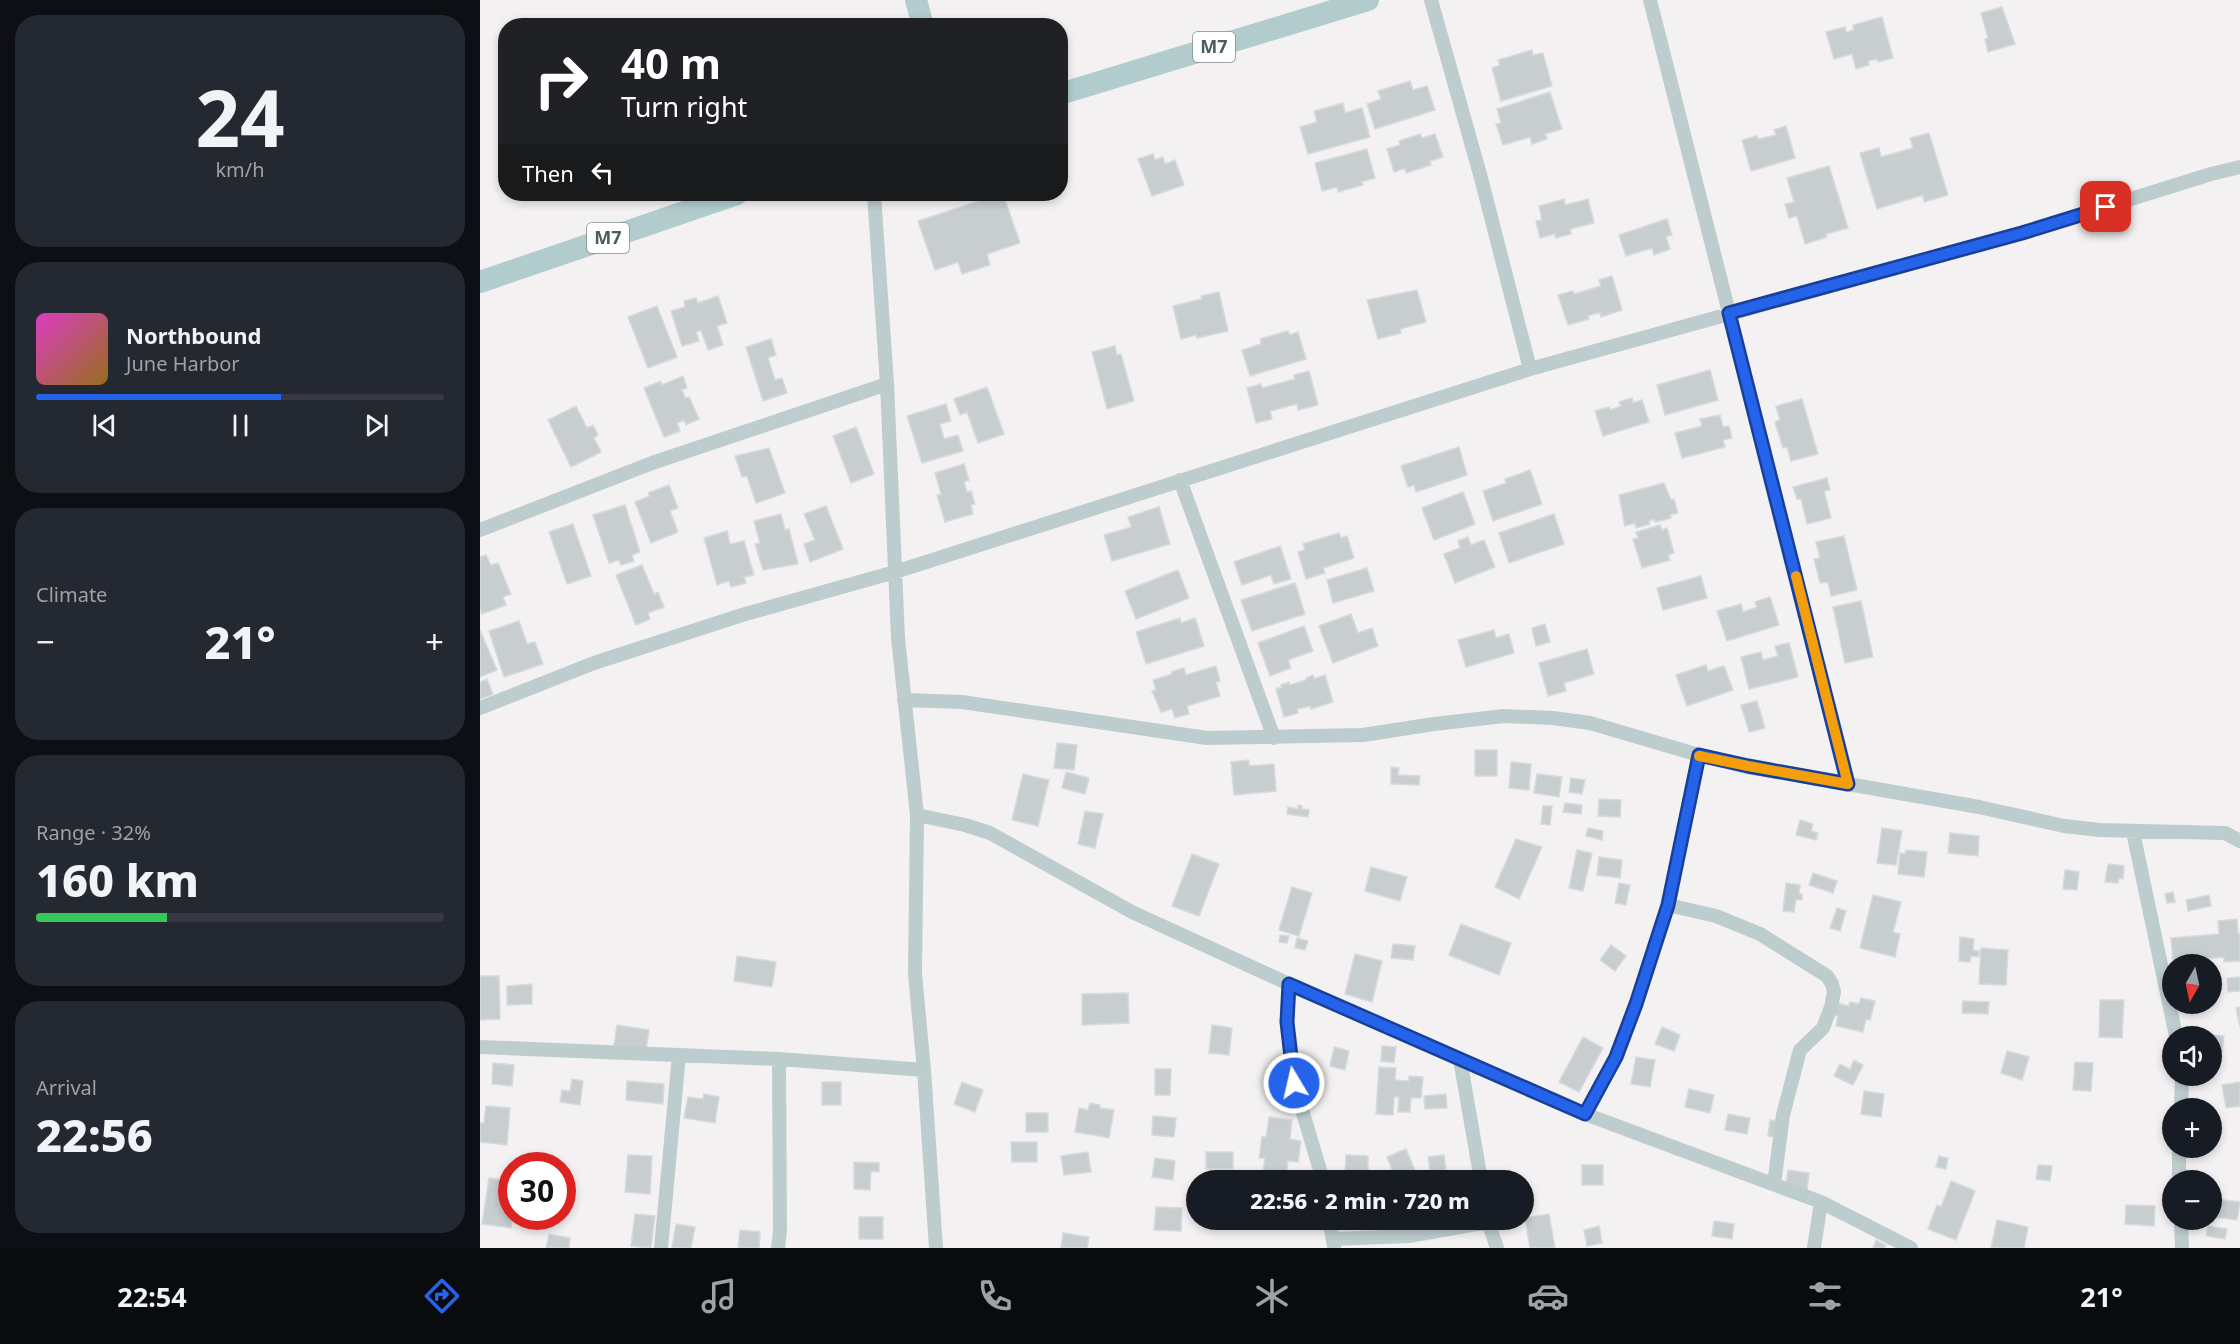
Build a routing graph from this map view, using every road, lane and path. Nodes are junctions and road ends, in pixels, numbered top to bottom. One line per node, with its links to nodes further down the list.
1 (916, 0): 5 (main road)
2 (1368, 0): 6 (main road, M7)
3 (1431, 0): 12 (street)
4 (1650, 0): 11 (street)
5 (921, 18)
6 (1068, 92)
7 (2240, 167): 11 (street)
8 (716, 201): 10 (main road, M7)
9 (874, 201): 13 (street)
10 (480, 282)
11 (1729, 313): 12 (street); 21 (street)
12 (1530, 369): 14 (street)
13 (887, 384): 15 (street); 16 (street)
14 (1180, 480): 16 (street); 19 (street)
15 (480, 530)
16 (895, 572): 17 (street); 18 (street)
17 (904, 700): 19 (street); 22 (street)
18 (480, 708)
19 (1274, 738): 20 (street)
20 (1699, 755): 21 (street); 25 (street)
21 (1848, 784): 23 (street)
22 (916, 815): 26 (street); 32 (street)
23 (2133, 832): 24 (street); 27 (street)
24 (2240, 841)
25 (1668, 905): 33 (street); 36 (street)
26 (1289, 984): 31 (street); 34 (street)
27 (2174, 1026)
28 (480, 1047): 29 (street)
29 (679, 1055): 30 (street); 42 (street)
30 (779, 1059): 32 (street); 43 (street)
31 (1460, 1059): 33 (street); 35 (street)
32 (924, 1070): 44 (street)
33 (1585, 1114): 36 (street)
34 (1320, 1170)
35 (1479, 1170)
36 (1774, 1184): 37 (street)
37 (1821, 1202): 46 (street); 47 (street)
38 (1440, 1230): 41 (street)
39 (1490, 1230): 45 (street)
40 (2181, 1230): 48 (street)
41 (1334, 1243)
42 (661, 1248)
43 (778, 1248)
44 (936, 1248)
45 (1497, 1248)
46 (1814, 1248)
47 (1911, 1248)
48 (2182, 1248)

